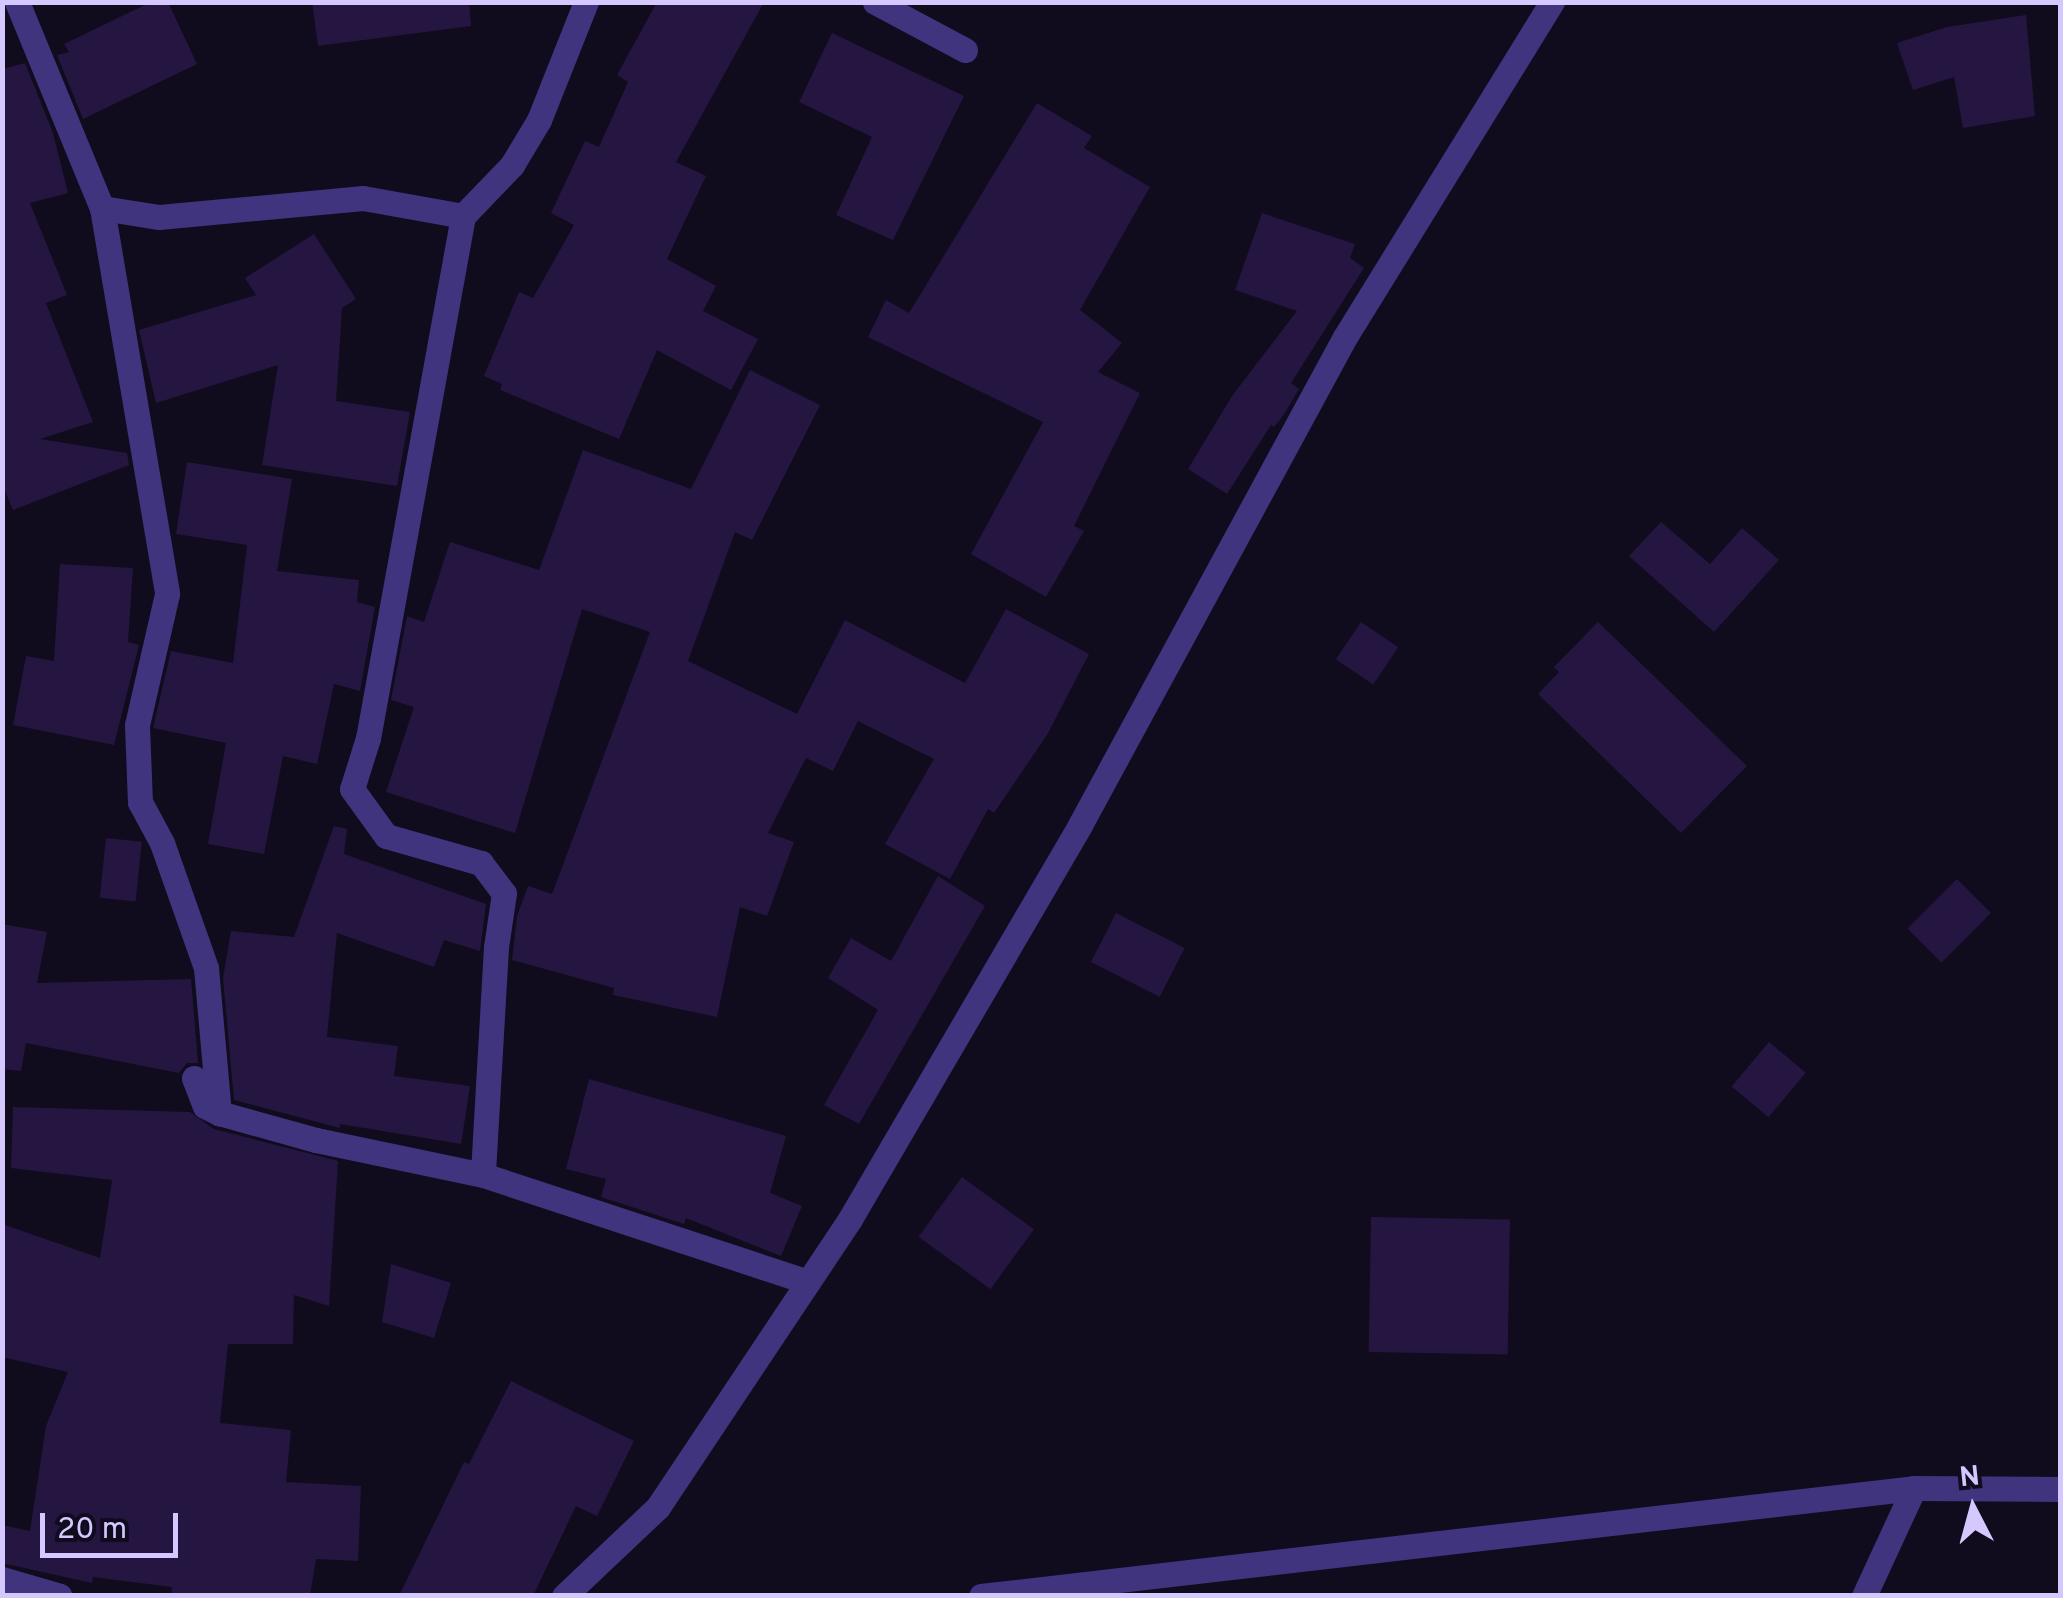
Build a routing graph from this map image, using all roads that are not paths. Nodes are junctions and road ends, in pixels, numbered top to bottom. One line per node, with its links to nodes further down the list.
1 (17, 2): 6 (street)
2 (586, 2): 7 (street)
3 (875, 2): 5 (street)
4 (1552, 2): 11 (street)
5 (965, 50)
6 (102, 208): 7 (street); 9 (street)
7 (463, 216): 10 (street)
8 (194, 1078): 9 (street)
9 (219, 1112): 10 (street)
10 (483, 1175): 11 (street)
11 (808, 1282): 16 (street)
12 (1914, 1488): 13 (street); 17 (street); 18 (street)
13 (2060, 1489)
14 (2, 1578): 15 (street)
15 (60, 1596)
16 (564, 1596)
17 (981, 1596)
18 (1864, 1596)

